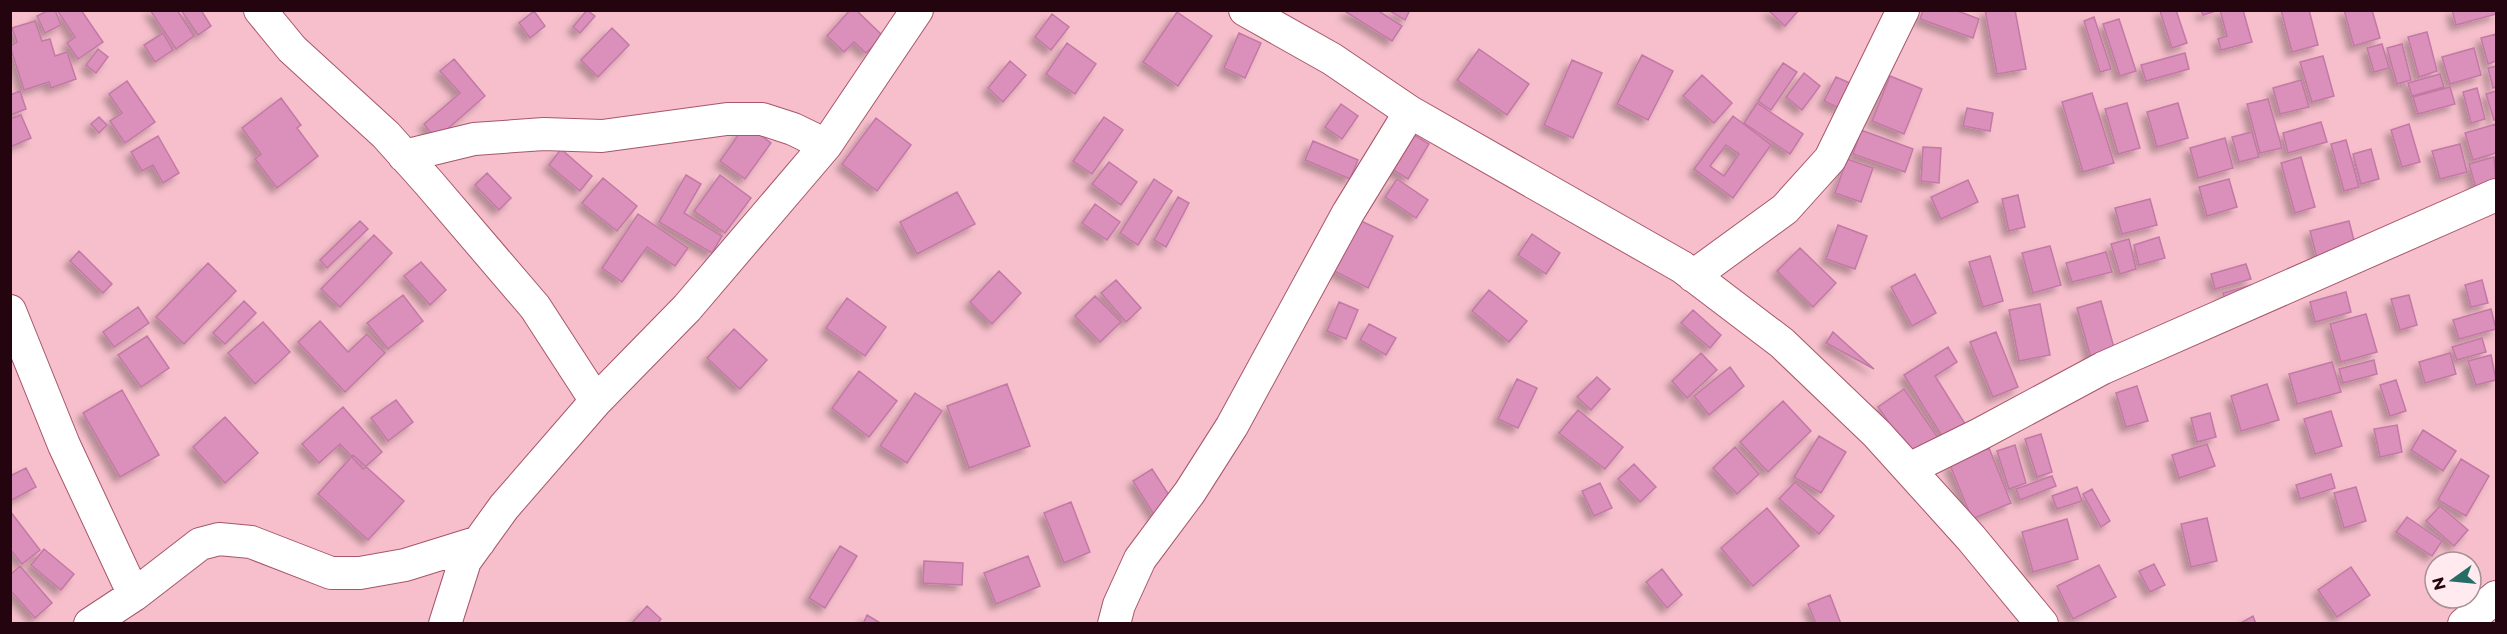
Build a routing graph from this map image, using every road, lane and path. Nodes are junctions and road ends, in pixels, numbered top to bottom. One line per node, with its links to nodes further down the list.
1 (260, 10): 7 (street)
2 (917, 10): 6 (street)
3 (1245, 10): 5 (street)
4 (1903, 10): 9 (street)
5 (1410, 112): 9 (street); 18 (street)
6 (826, 145): 7 (street); 11 (street)
7 (404, 156): 11 (street)
8 (2496, 195): 12 (street)
9 (1694, 276): 12 (street)
10 (10, 311): 14 (street)
11 (596, 401): 13 (street)
12 (1909, 469): 19 (street)
13 (479, 542): 14 (street); 17 (street)
14 (134, 595): 16 (street)
15 (2496, 597): 20 (street)
16 (90, 624)
17 (445, 624)
18 (1114, 624)
19 (2042, 624)
20 (2464, 624)

